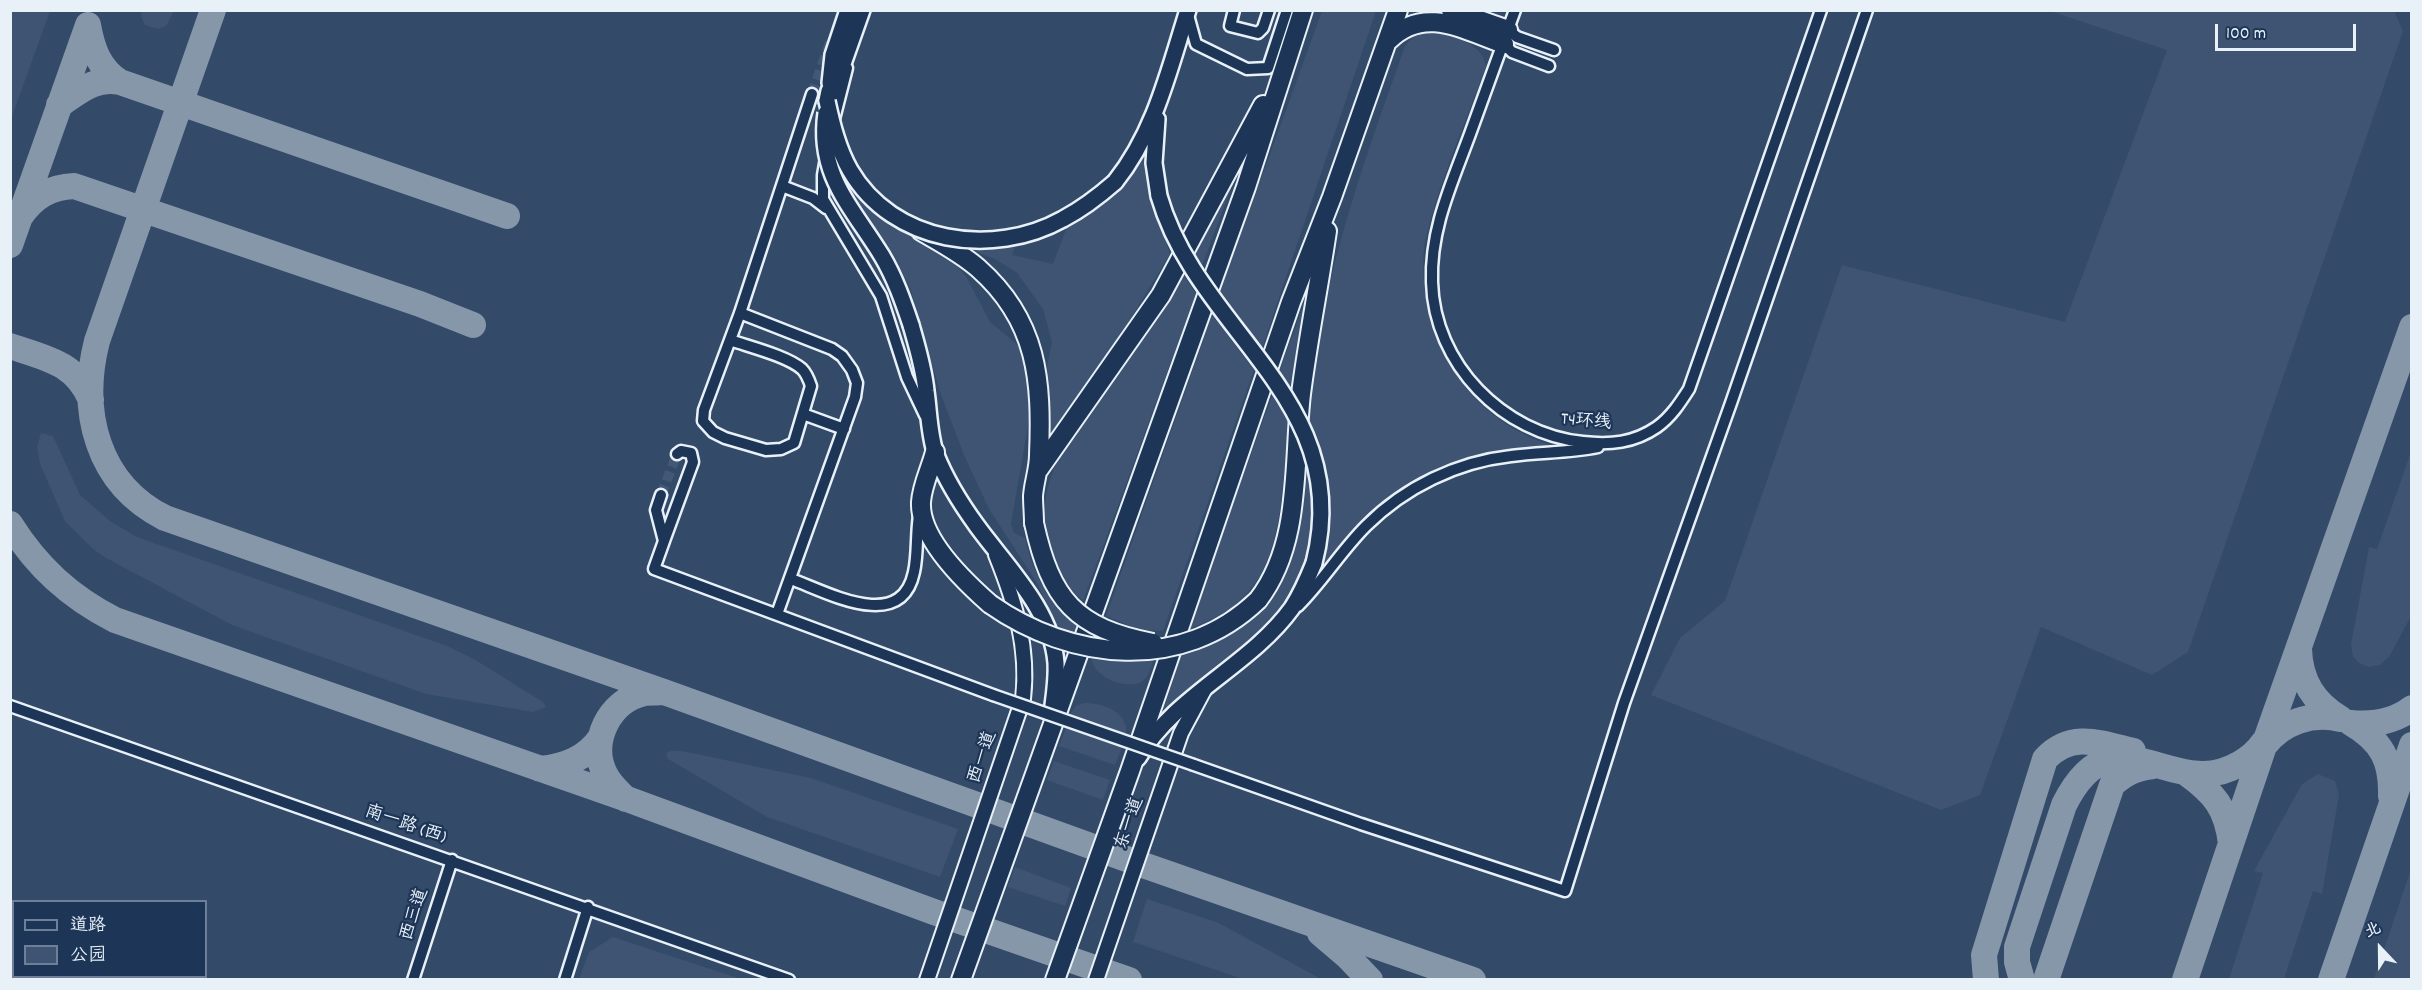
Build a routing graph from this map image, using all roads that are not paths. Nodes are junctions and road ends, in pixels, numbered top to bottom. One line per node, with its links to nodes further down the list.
1 (848, 10): 19 (main road)
2 (864, 10): 19 (main road); 23 (street)
3 (1234, 10): 4 (street)
4 (1269, 10)
5 (1287, 10): 12 (street)
6 (1302, 10): 17 (main road)
7 (1398, 10): 14 (main road)
8 (1451, 10): 13 (main road)
9 (1515, 10): 13 (street, T4环线)
10 (1821, 10): 30 (street, T4环线)
11 (1867, 10): 39 (street, bridge)
12 (1188, 11): 20 (main road)
13 (1506, 37): 14 (main road); 15 (street); 16 (street); 30 (street, T4环线)
14 (1388, 42): 22 (main road)
15 (1554, 50)
16 (1548, 66)
17 (1283, 70): 33 (main road); 44 (main road)
18 (812, 94): 21 (street)
19 (828, 96): 24 (main road, bridge); 28 (main road, bridge)
20 (1160, 101): 24 (main road, bridge); 40 (main road, bridge)
21 (782, 186): 23 (street); 25 (street)
22 (1332, 197): 41 (main road, bridge); 45 (main road)
23 (833, 217): 28 (street)
24 (914, 227): 33 (main road, bridge)
25 (740, 313): 26 (street); 29 (street)
26 (730, 340): 27 (street); 27 (street)
27 (803, 414): 29 (street)
28 (929, 424): 31 (main road)
29 (844, 429): 38 (street)
30 (1610, 444): 40 (street)
31 (935, 453): 35 (main road); 37 (main road)
32 (677, 454): 36 (street)
33 (1039, 469): 41 (main road, bridge)
34 (661, 495): 36 (street)
35 (921, 504): 38 (street); 41 (main road, bridge)
36 (664, 541): 39 (street)
37 (992, 544): 44 (main road); 51 (street, 西一道)
38 (791, 579): 39 (street)
39 (777, 614)
40 (1272, 631): 42 (main road)
41 (1181, 644)
42 (1208, 684): 45 (main road); 54 (street, 东一道)
43 (10, 706): 46 (street, 南一路 (西))
44 (1049, 728): 52 (main road)
45 (1130, 771): 53 (main road)
46 (452, 860): 47 (street, 南一路 (西)); 48 (street, 西三道)
47 (588, 908): 49 (street); 50 (street, 南一路 (西))
48 (413, 980)
49 (565, 980)
50 (789, 980)
51 (927, 980)
52 (961, 980)
53 (1055, 980)
54 (1096, 980)

